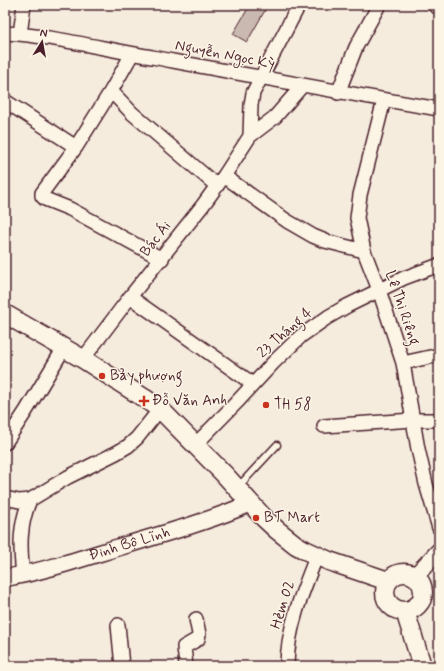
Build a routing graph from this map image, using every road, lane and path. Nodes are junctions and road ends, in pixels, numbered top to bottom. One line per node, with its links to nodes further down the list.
1 (24, 5): 7 (street)
2 (299, 5): 9 (street)
3 (379, 5): 12 (street)
4 (434, 5): 5 (street)
5 (439, 8)
6 (5, 33): 7 (street, Nguyễn Ngọc Kỳ)
7 (20, 34): 8 (street, Nguyễn Ngọc Kỳ)
8 (132, 54): 9 (street, Nguyễn Ngọc Kỳ); 11 (street)
9 (261, 77): 10 (street, Nguyễn Ngọc Kỳ); 16 (street)
10 (302, 86): 12 (street, Nguyễn Ngọc Kỳ); 16 (street, Bác Ái)
11 (111, 91): 17 (street); 18 (street)
12 (338, 92): 13 (street, Nguyễn Ngọc Kỳ)
13 (384, 100): 15 (street, Nguyễn Ngọc Kỳ); 19 (street, Lê Thị Riêng)
14 (5, 101): 17 (street)
15 (439, 109)
16 (250, 136): 18 (street, Bác Ái)
17 (76, 147): 20 (street)
18 (220, 181): 19 (street); 20 (street, Bác Ái)
19 (364, 251): 22 (street, Lê Thị Riêng)
20 (162, 259): 23 (street, Bác Ái)
21 (439, 265): 22 (street, 23 Tháng 4)
22 (379, 290): 28 (street, Lê Thị Riêng); 29 (street, 23 Tháng 4)
23 (130, 297): 27 (street, Bác Ái); 29 (street)
24 (5, 314): 25 (main road)
25 (64, 348): 27 (main road); 34 (street)
26 (439, 355): 28 (street)
27 (83, 359): 30 (main road)
28 (403, 362): 31 (street, Lê Thị Riêng)
29 (253, 384): 35 (street, 23 Tháng 4)
30 (160, 409): 35 (main road); 39 (street)
31 (413, 420): 32 (street); 33 (street); 41 (street, Lê Thị Riêng)
32 (439, 420)
33 (324, 426)
34 (5, 442)
35 (195, 445): 37 (main road)
36 (277, 445): 37 (lane)
37 (237, 488): 40 (main road)
38 (5, 498): 39 (street)
39 (30, 500): 44 (street)
40 (251, 503): 43 (main road); 44 (street, Đinh Bộ Lĩnh)
41 (439, 528)
42 (439, 551): 45 (street)
43 (316, 556): 47 (main road); 53 (street, Hẻm 02)
44 (24, 575): 46 (street, Đinh Bộ Lĩnh)
45 (415, 576): 47 (main road); 48 (main road)
46 (5, 578)
47 (388, 581): 48 (main road)
48 (405, 611): 54 (main road)
49 (196, 619): 52 (street)
50 (118, 625): 51 (street)
51 (122, 666)
52 (186, 666)
53 (287, 666)
54 (422, 666)

